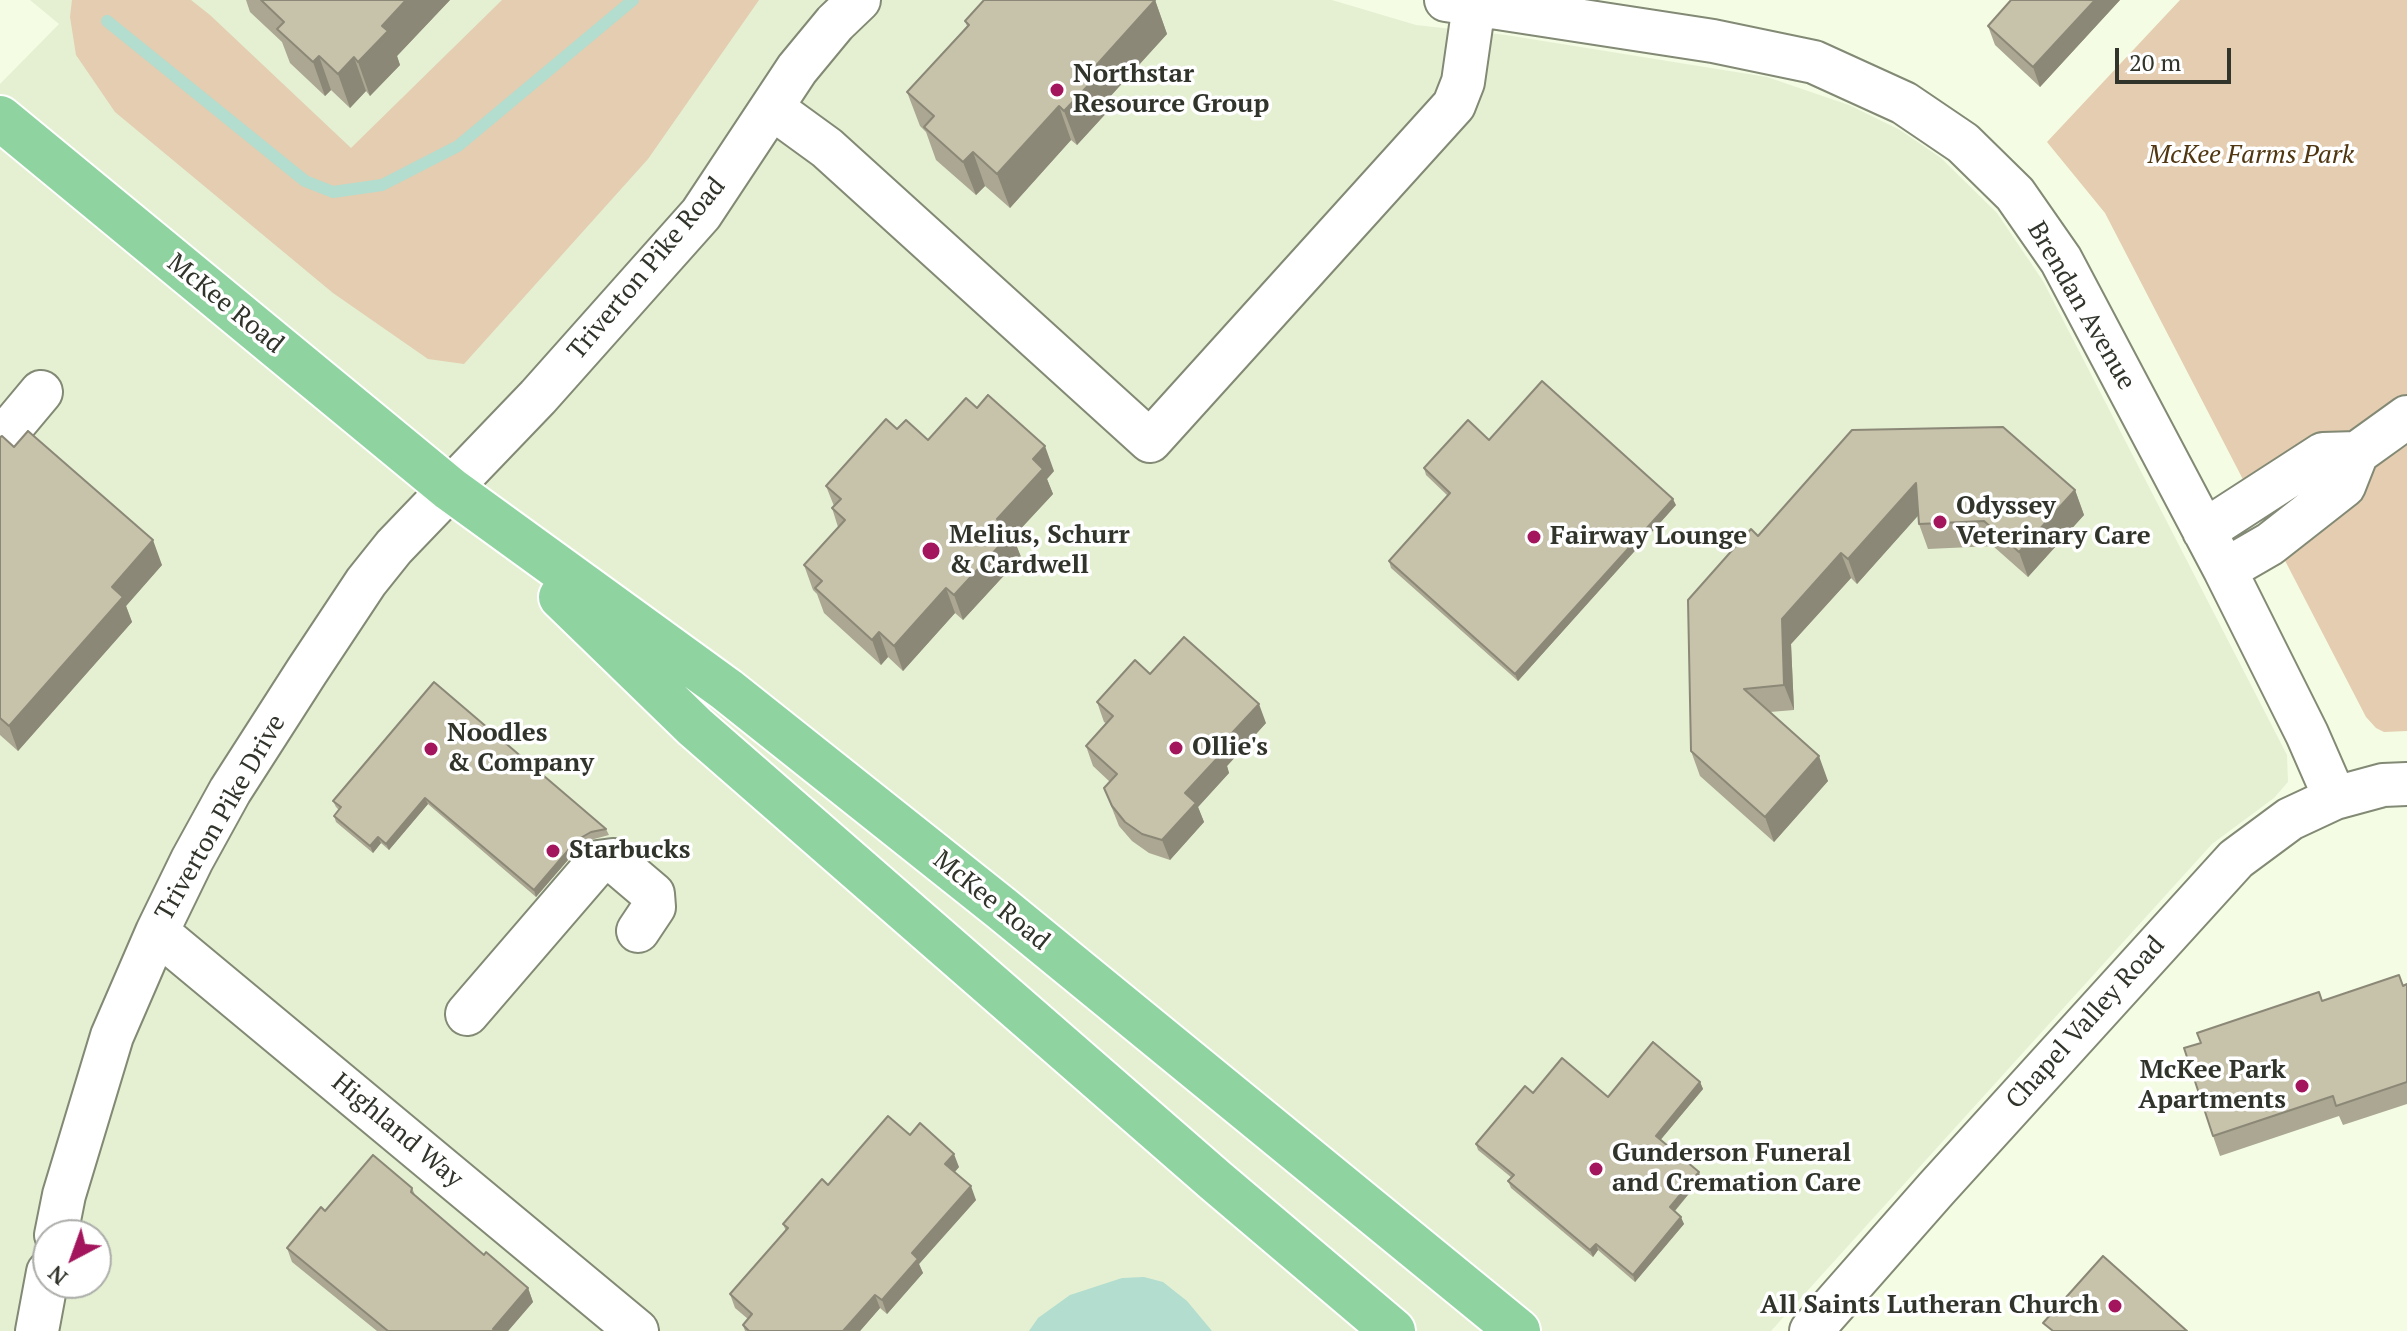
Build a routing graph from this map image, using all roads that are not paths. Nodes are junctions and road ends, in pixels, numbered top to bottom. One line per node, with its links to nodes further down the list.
1 (859, 0): 3 (street, Triverton Pike Road)
2 (1460, 2): 3 (street); 10 (street, Brendan Avenue)
3 (772, 108): 9 (street, Triverton Pike Road)
4 (0, 118): 9 (main road, McKee Road)
5 (41, 392): 7 (street)
6 (2407, 417): 8 (street)
7 (0, 441)
8 (2357, 453): 10 (street); 11 (street)
9 (450, 489): 15 (street, Triverton Pike Drive); 21 (main road, McKee Road); 22 (main road, McKee Road)
10 (2204, 531): 11 (street, Brendan Avenue)
11 (2225, 570): 13 (street, Brendan Avenue)
12 (2407, 784): 13 (street, Chapel Valley Road)
13 (2335, 798): 23 (street, Chapel Valley Road)
14 (638, 931): 16 (street)
15 (157, 932): 17 (street, Triverton Pike Drive); 20 (street, Highland Way)
16 (467, 1014)
17 (59, 1219)
18 (43, 1299): 19 (street)
19 (37, 1331)
20 (637, 1331)
21 (1393, 1331)
22 (1518, 1331)
23 (1811, 1331)

